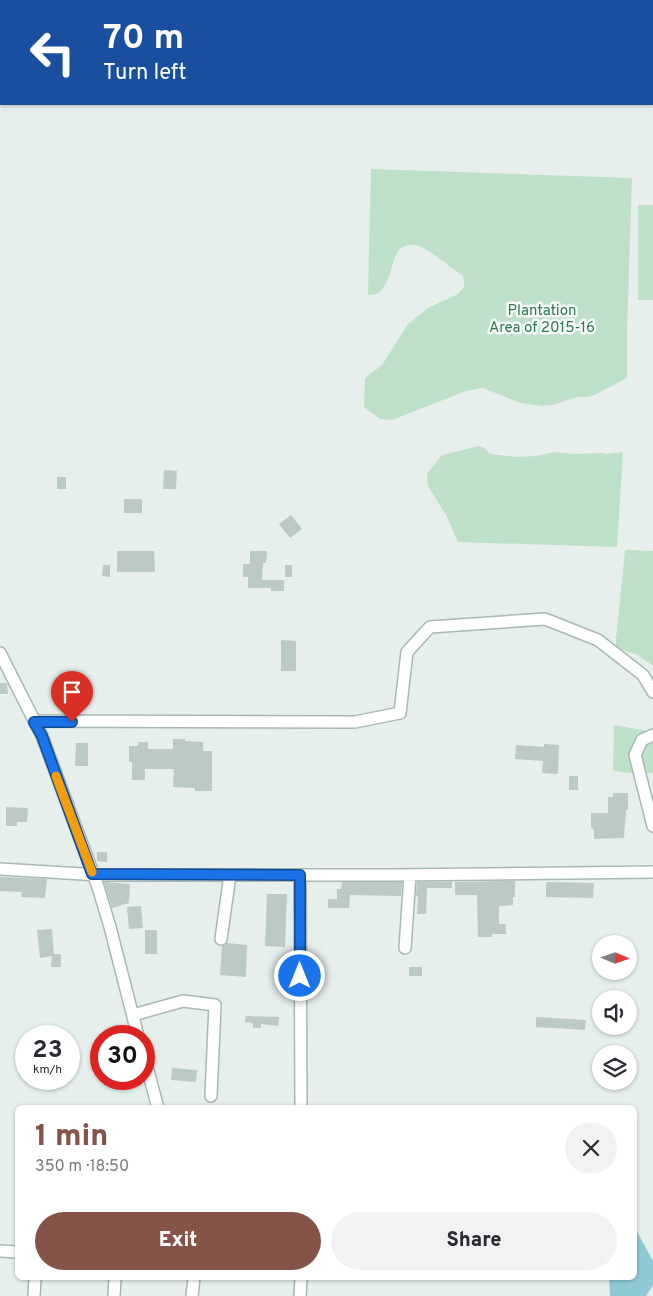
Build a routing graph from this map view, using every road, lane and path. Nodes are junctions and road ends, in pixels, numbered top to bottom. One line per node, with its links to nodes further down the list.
1 (0, 652): 3 (street)
2 (653, 692): 3 (street)
3 (34, 722): 8 (street)
4 (653, 735): 5 (street)
5 (653, 826)
6 (0, 869): 8 (street)
7 (653, 872): 9 (street)
8 (92, 874): 10 (street); 14 (street)
9 (410, 874): 11 (street); 13 (street)
10 (230, 875): 11 (street); 12 (street)
11 (300, 875): 19 (street)
12 (221, 940)
13 (405, 948)
14 (133, 1015): 15 (street); 17 (street)
15 (135, 1025)
16 (153, 1090): 18 (street)
17 (211, 1096)
18 (157, 1105)
19 (301, 1105)
20 (0, 1251): 21 (street)
21 (15, 1252)
22 (35, 1280): 26 (street)
23 (114, 1280): 27 (street)
24 (194, 1280): 28 (street)
25 (301, 1280): 29 (street)
26 (34, 1296)
27 (114, 1296)
28 (192, 1296)
29 (300, 1296)

